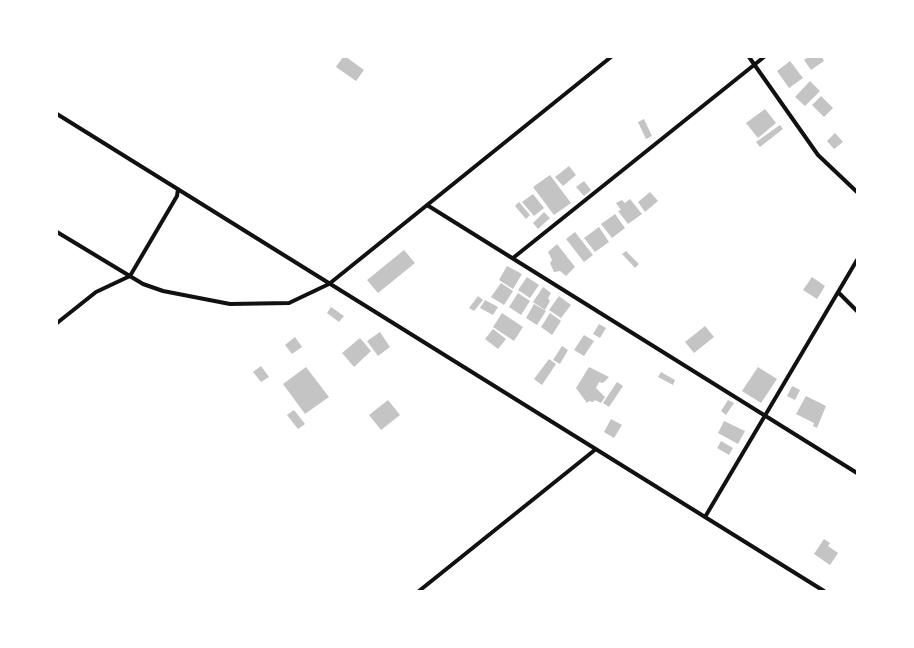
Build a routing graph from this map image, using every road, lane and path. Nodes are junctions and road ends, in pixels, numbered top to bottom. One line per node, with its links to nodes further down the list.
1 (611, 57): 8 (street)
2 (749, 57): 4 (street)
3 (764, 57): 4 (street)
4 (755, 65): 7 (street); 10 (street)
5 (57, 114): 6 (street)
6 (178, 189): 12 (street); 13 (street)
7 (857, 192)
8 (427, 205): 10 (street); 13 (street)
9 (57, 232): 12 (street)
10 (513, 258): 17 (street)
11 (857, 260): 14 (street)
12 (130, 276): 13 (street); 16 (street)
13 (329, 284): 18 (street)
14 (838, 292): 15 (street); 17 (street)
15 (857, 311)
16 (57, 323)
17 (765, 416): 19 (street); 20 (street)
18 (596, 449): 20 (street); 21 (street)
19 (857, 473)
20 (705, 517): 22 (street)
21 (418, 591)
22 (824, 591)

